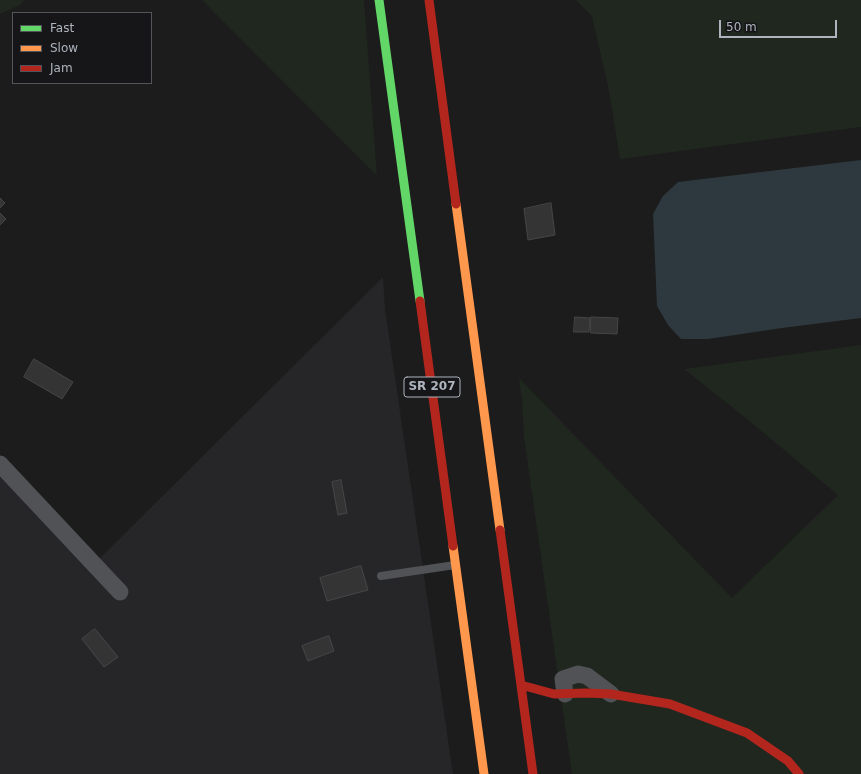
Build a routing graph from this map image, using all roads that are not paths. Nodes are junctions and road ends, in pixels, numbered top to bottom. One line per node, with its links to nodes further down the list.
1 (379, 0): 4 (main road, SR 207)
2 (428, 0): 7 (main road, SR 207)
3 (0, 464): 6 (street)
4 (456, 565): 5 (lane); 10 (main road, SR 207)
5 (381, 576)
6 (120, 592)
7 (521, 685): 8 (main road); 11 (main road, SR 207)
8 (565, 694): 9 (street)
9 (611, 694): 12 (main road)
10 (484, 774)
11 (533, 774)
12 (799, 774)

